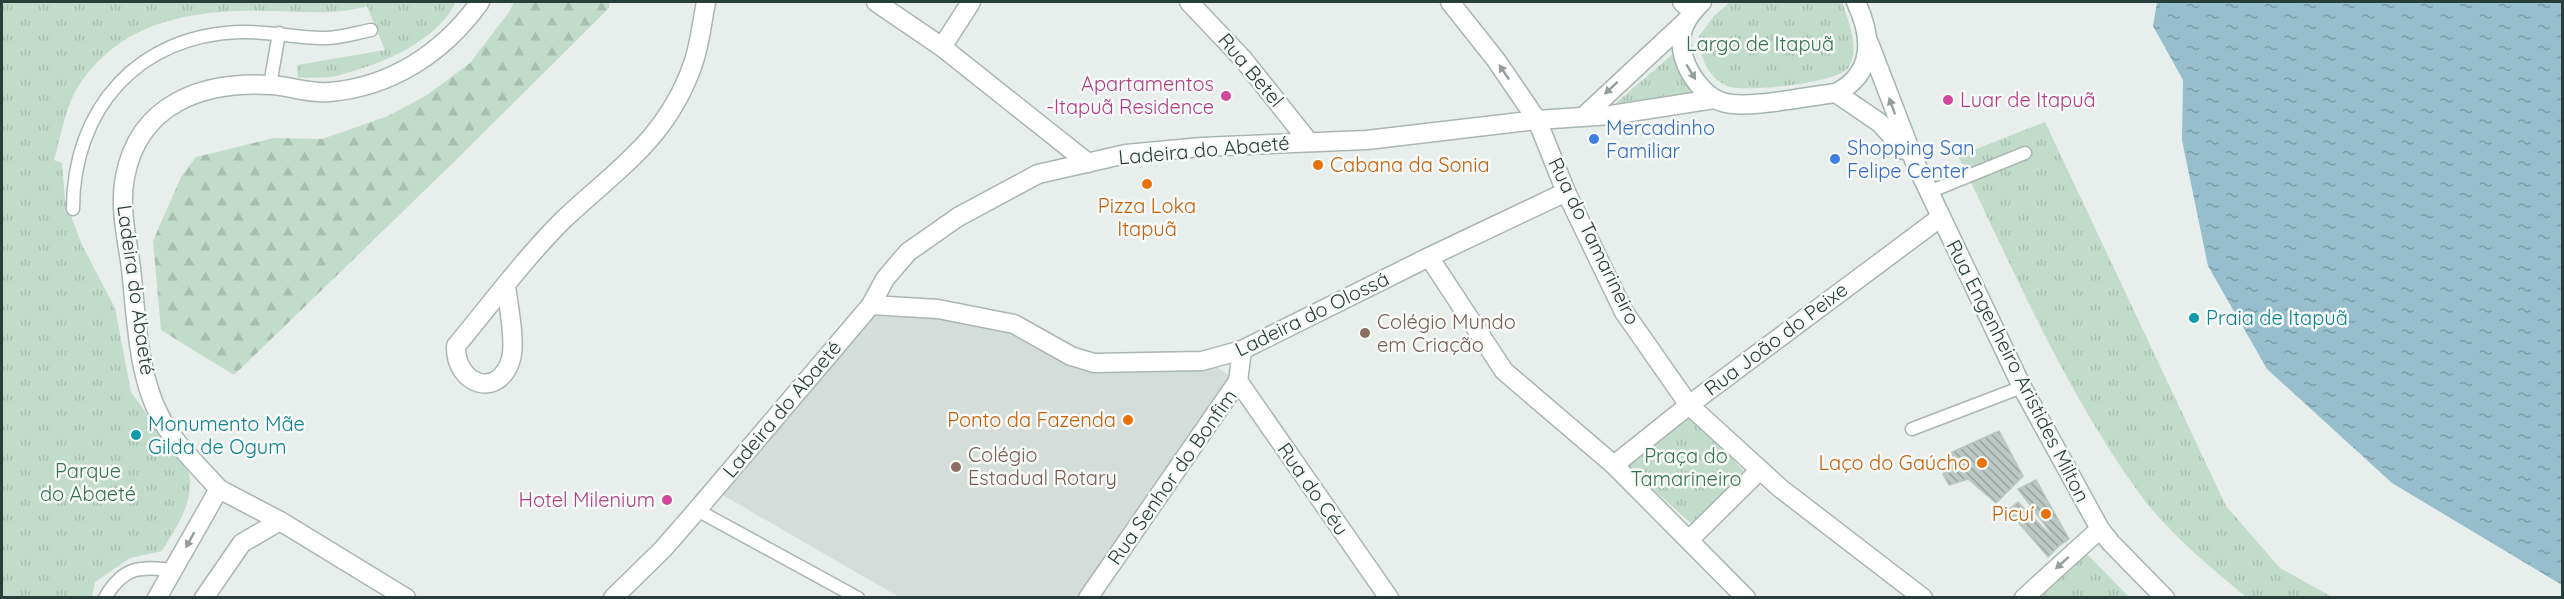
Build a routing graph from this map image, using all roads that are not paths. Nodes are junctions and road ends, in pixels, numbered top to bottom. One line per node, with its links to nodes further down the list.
1 (480, 2): 13 (street, Ladeira do Abaeté)
2 (708, 2): 27 (street)
3 (876, 2): 12 (street)
4 (971, 2): 12 (street)
5 (1189, 2): 18 (street, Rua Betel)
6 (1450, 2): 17 (street, Rua do Tamarineiro, one-way to 6)
7 (1856, 2): 11 (street, Rua Engenheiro Aristides Milton)
8 (1690, 9): 15 (street, one-way to 15); 16 (street, one-way to 16)
9 (371, 30): 10 (lane)
10 (279, 33): 13 (lane); 24 (lane)
11 (1869, 43): 14 (street); 20 (street, Rua Engenheiro Aristides Milton, one-way to 11)
12 (942, 47): 21 (street)
13 (270, 85): 36 (street, Ladeira do Abaeté)
14 (1836, 93): 15 (street, Ladeira do Abaeté); 20 (street, Rua Engenheiro Aristides Milton)
15 (1714, 99): 16 (street, Ladeira do Abaeté)
16 (1583, 117): 17 (street, Ladeira do Abaeté)
17 (1537, 120): 18 (street, Ladeira do Abaeté); 22 (street, Rua do Tamarineiro)
18 (1309, 142): 21 (street, Ladeira do Abaeté)
19 (2025, 153): 23 (lane)
20 (1914, 160): 23 (street, Rua Engenheiro Aristides Milton)
21 (1088, 163): 28 (street, Ladeira do Abaeté)
22 (1566, 192): 26 (street, Ladeira do Olossá); 32 (street, Rua do Tamarineiro)
23 (1929, 192): 25 (street, Rua Engenheiro Aristides Milton)
24 (73, 209)
25 (1941, 217): 31 (street, Rua Engenheiro Aristides Milton); 32 (street, Rua João do Peixe)
26 (1429, 256): 29 (street, Ladeira do Olossá); 34 (street)
27 (506, 285): 27 (street)
28 (871, 305): 29 (street, Ladeira do Olossá); 37 (street, Ladeira do Abaeté)
29 (1242, 351): 30 (street, Rua Senhor do Bonfim)
30 (1238, 381): 48 (street, Rua Senhor do Bonfim); 49 (street, Rua do Céu)
31 (2022, 387): 33 (lane); 39 (street, Rua Engenheiro Aristides Milton)
32 (1689, 405): 34 (street, Rua João do Peixe); 35 (street, Rua do Tamarineiro)
33 (1912, 429)
34 (1614, 465): 40 (street)
35 (1760, 470): 40 (street); 51 (street, Rua do Tamarineiro)
36 (219, 489): 38 (street, Ladeira do Abaeté); 41 (street, one-way to 41)
37 (697, 510): 46 (street, Ladeira do Abaeté); 47 (lane)
38 (280, 522): 44 (street); 45 (street, Ladeira do Abaeté)
39 (2100, 529): 52 (street, one-way to 52); 53 (street, Rua Engenheiro Aristides Milton)
40 (1690, 539): 50 (street)
41 (173, 570): 42 (lane); 43 (street)
42 (105, 597)
43 (157, 597)
44 (204, 597)
45 (406, 597)
46 (616, 597)
47 (858, 597)
48 (1088, 597)
49 (1389, 597)
50 (1746, 597)
51 (1923, 597)
52 (2024, 597)
53 (2164, 597)

